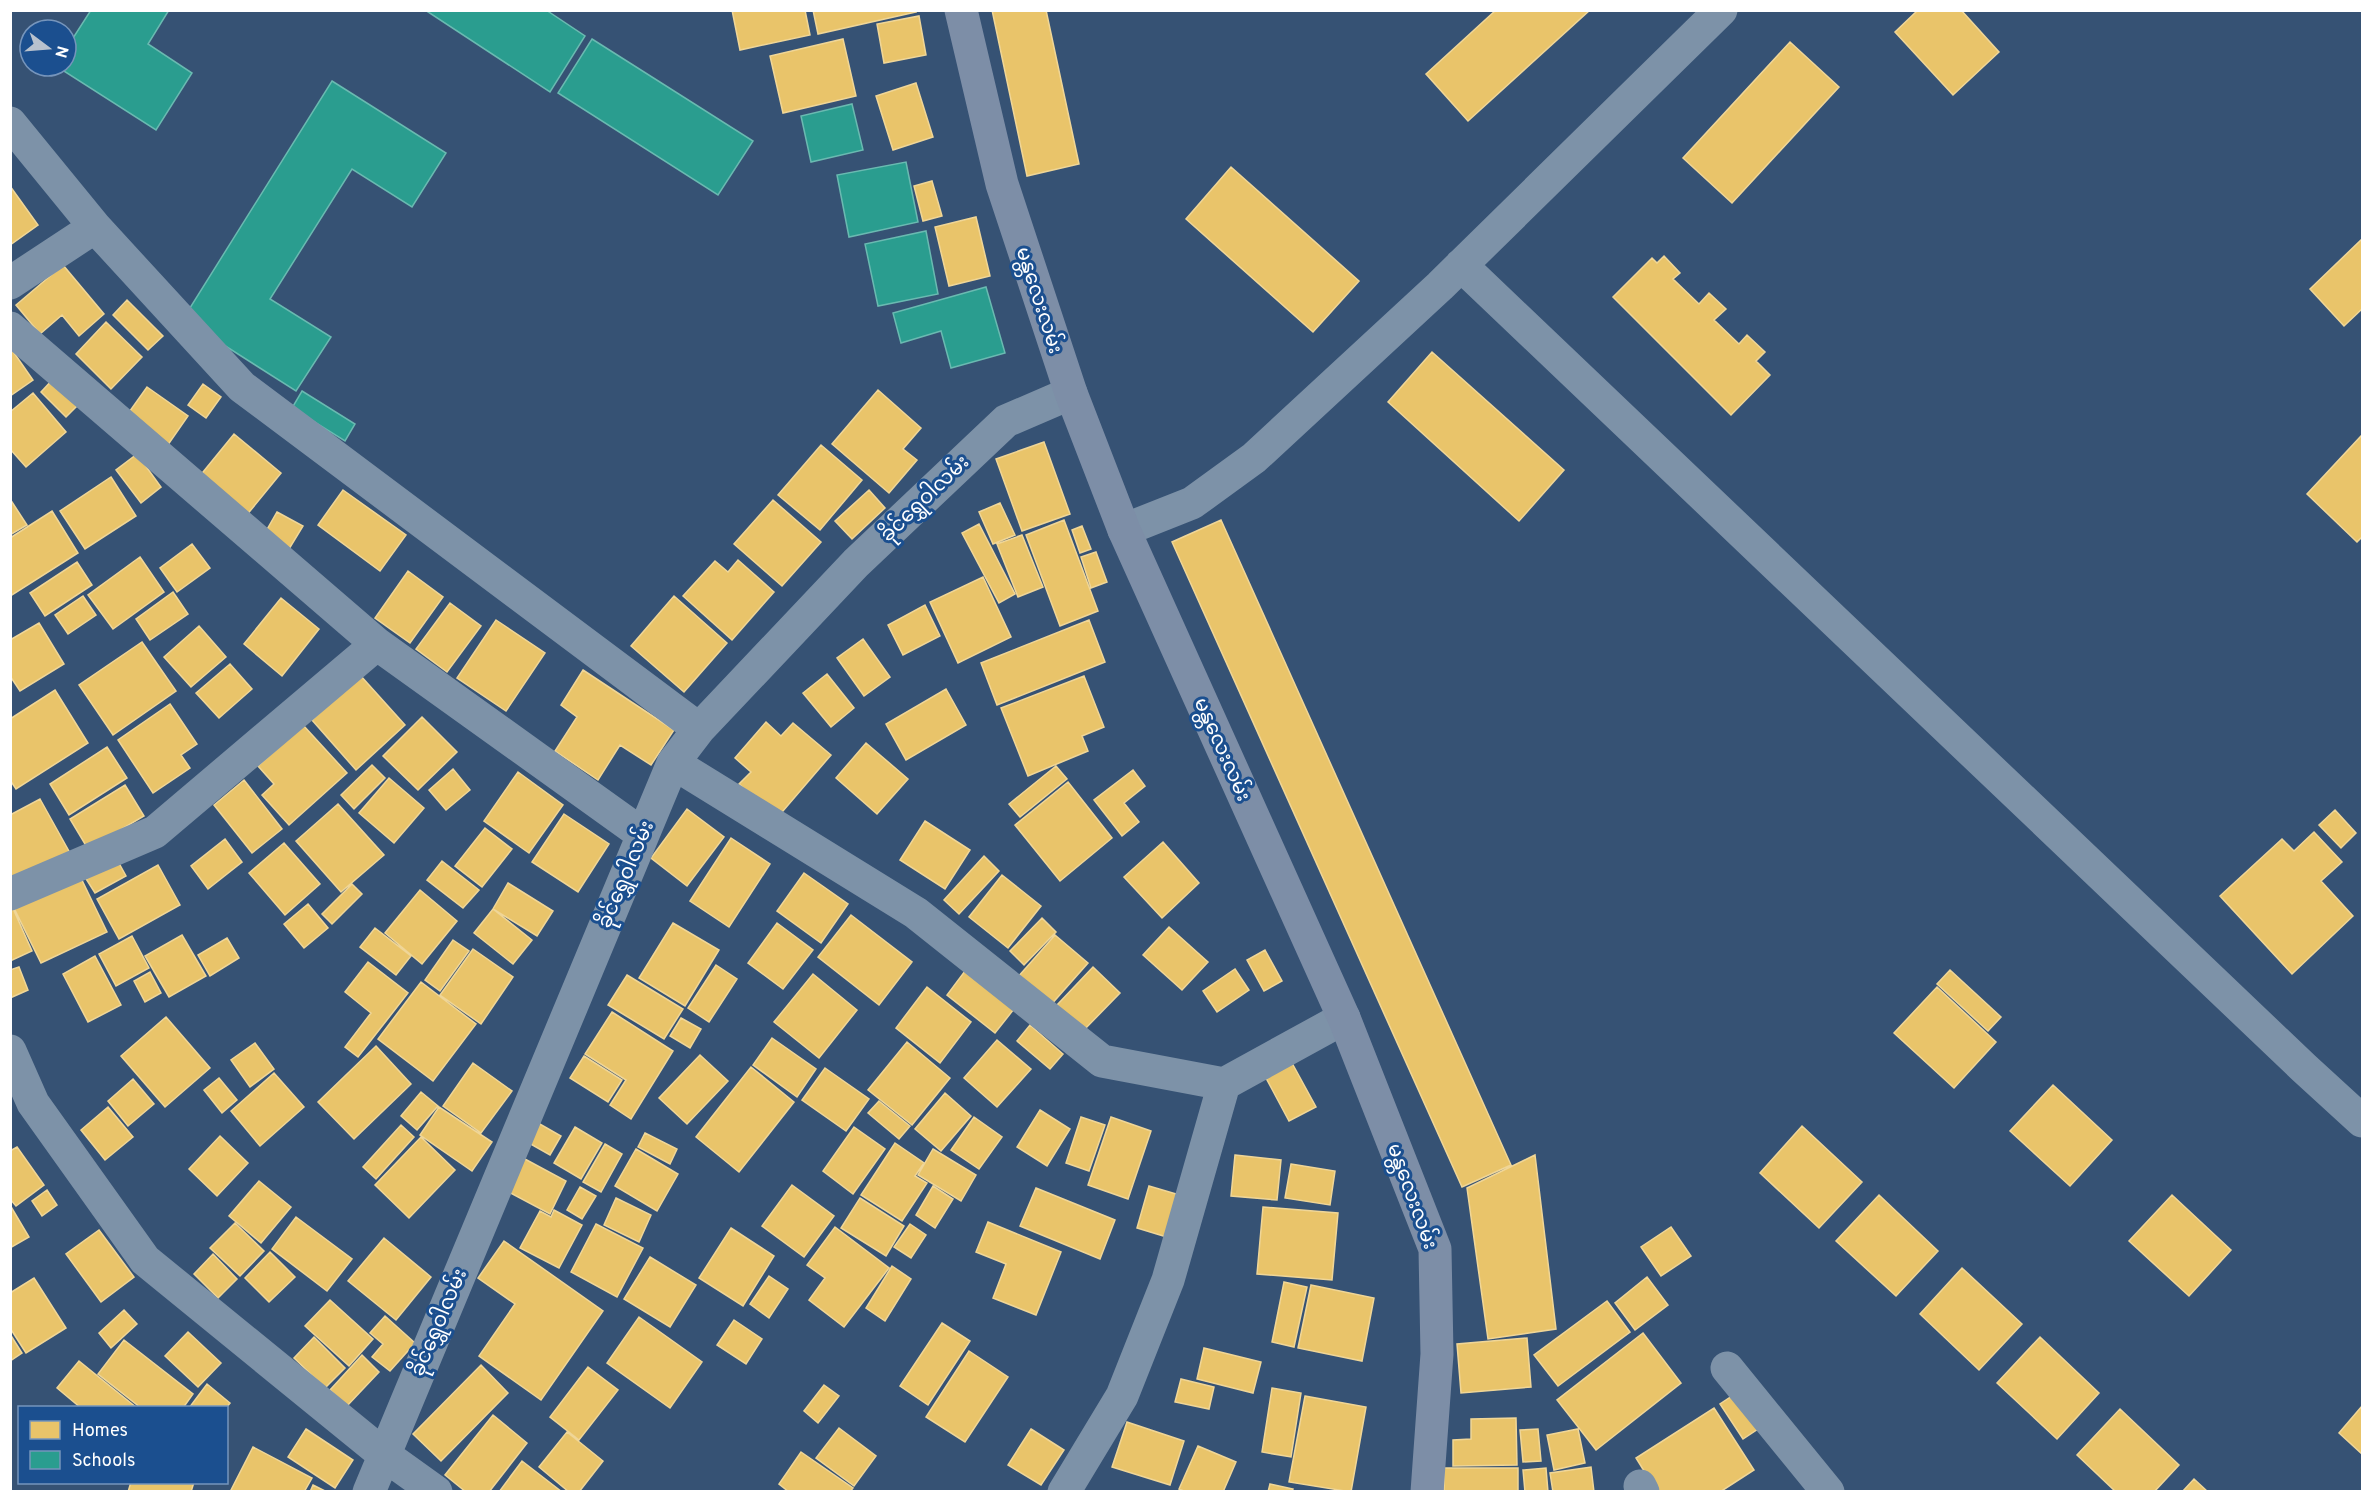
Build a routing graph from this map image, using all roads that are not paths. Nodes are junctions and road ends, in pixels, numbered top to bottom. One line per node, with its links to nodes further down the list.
1 (961, 10): 8 (main road, မန္တလေးလမ်း)
2 (1721, 10): 5 (street)
3 (10, 123): 4 (street)
4 (95, 227): 6 (street); 11 (street)
5 (1461, 265): 9 (street); 18 (street)
6 (10, 283)
7 (10, 328): 10 (street)
8 (1071, 393): 9 (main road, မန္တလေးလမ်း); 11 (street, ခိုင်ရွှေဝါလမ်း)
9 (1124, 530): 15 (main road, မန္တလေးလမ်း)
10 (377, 644): 13 (street); 14 (street)
11 (699, 729): 12 (street, ခိုင်ရွှေဝါလမ်း)
12 (673, 763): 13 (street, ခိုင်ရွှေဝါလမ်း); 17 (street)
13 (642, 834): 20 (street, ခိုင်ရွှေဝါလမ်း)
14 (10, 894)
15 (1344, 1018): 17 (street); 24 (main road, မန္တလေးလမ်း)
16 (10, 1051): 20 (street)
17 (1224, 1084): 23 (street)
18 (2362, 1121)
19 (1726, 1368): 25 (street)
20 (383, 1454): 21 (street, ခိုင်ရွှေဝါလမ်း); 22 (street)
21 (369, 1491)
22 (435, 1491)
23 (1064, 1491)
24 (1427, 1491)
25 (1828, 1491)

